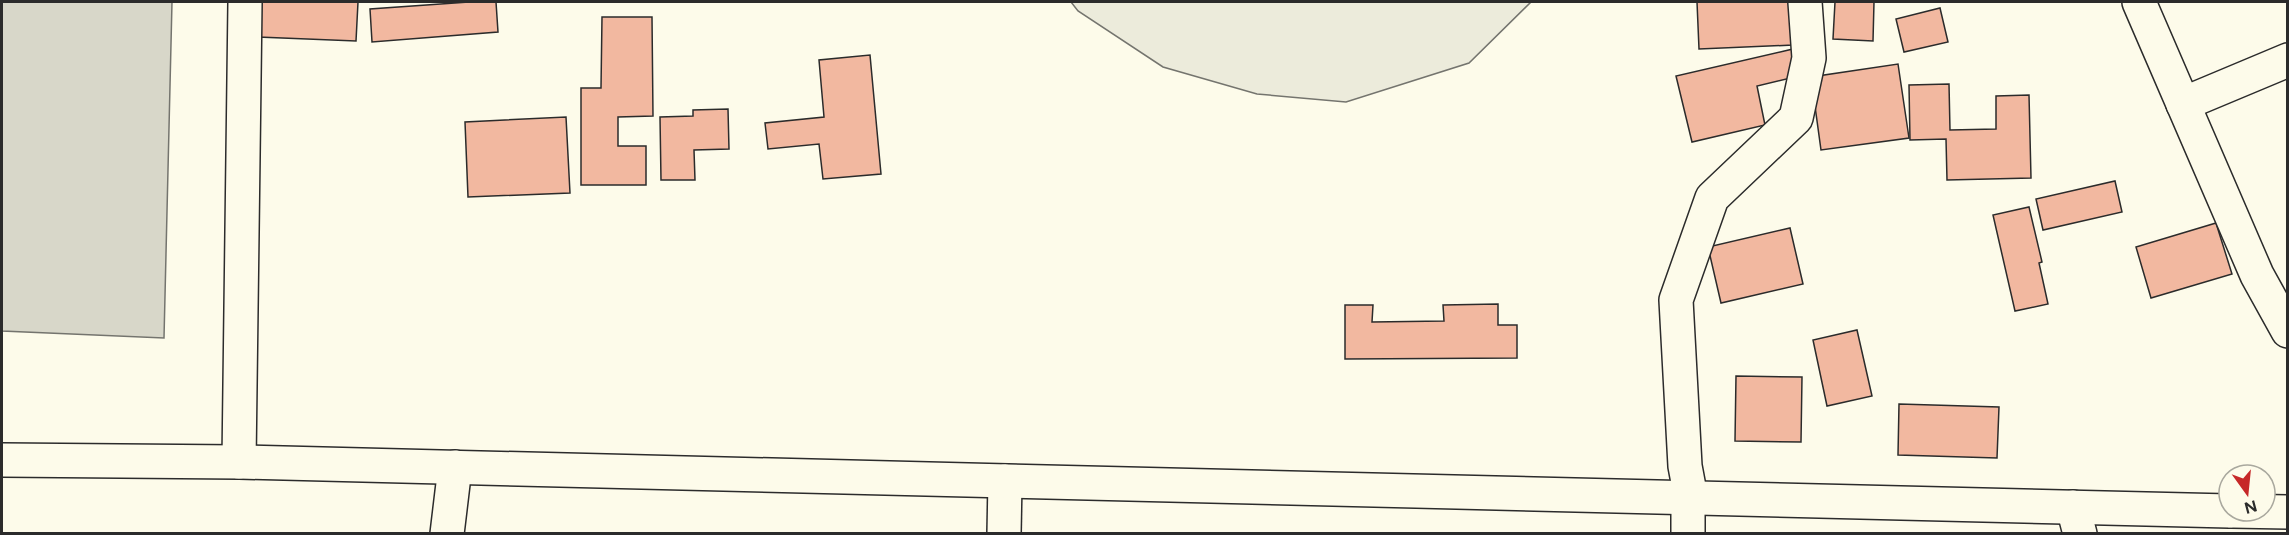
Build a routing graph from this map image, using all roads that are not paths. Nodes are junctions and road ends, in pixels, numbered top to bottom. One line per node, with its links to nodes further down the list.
1 (245, 2): 8 (main road)
2 (1805, 2): 11 (main road)
3 (2139, 2): 5 (main road)
4 (2288, 60): 5 (main road)
5 (2183, 104): 6 (main road)
6 (2288, 331)
7 (2, 460): 8 (main road)
8 (239, 462): 9 (main road)
9 (455, 467): 10 (main road); 14 (main road)
10 (1005, 481): 11 (main road); 15 (main road)
11 (1690, 498): 13 (main road); 16 (main road)
12 (2217, 512): 13 (main road)
13 (2077, 520)
14 (447, 534)
15 (1004, 534)
16 (1688, 534)

